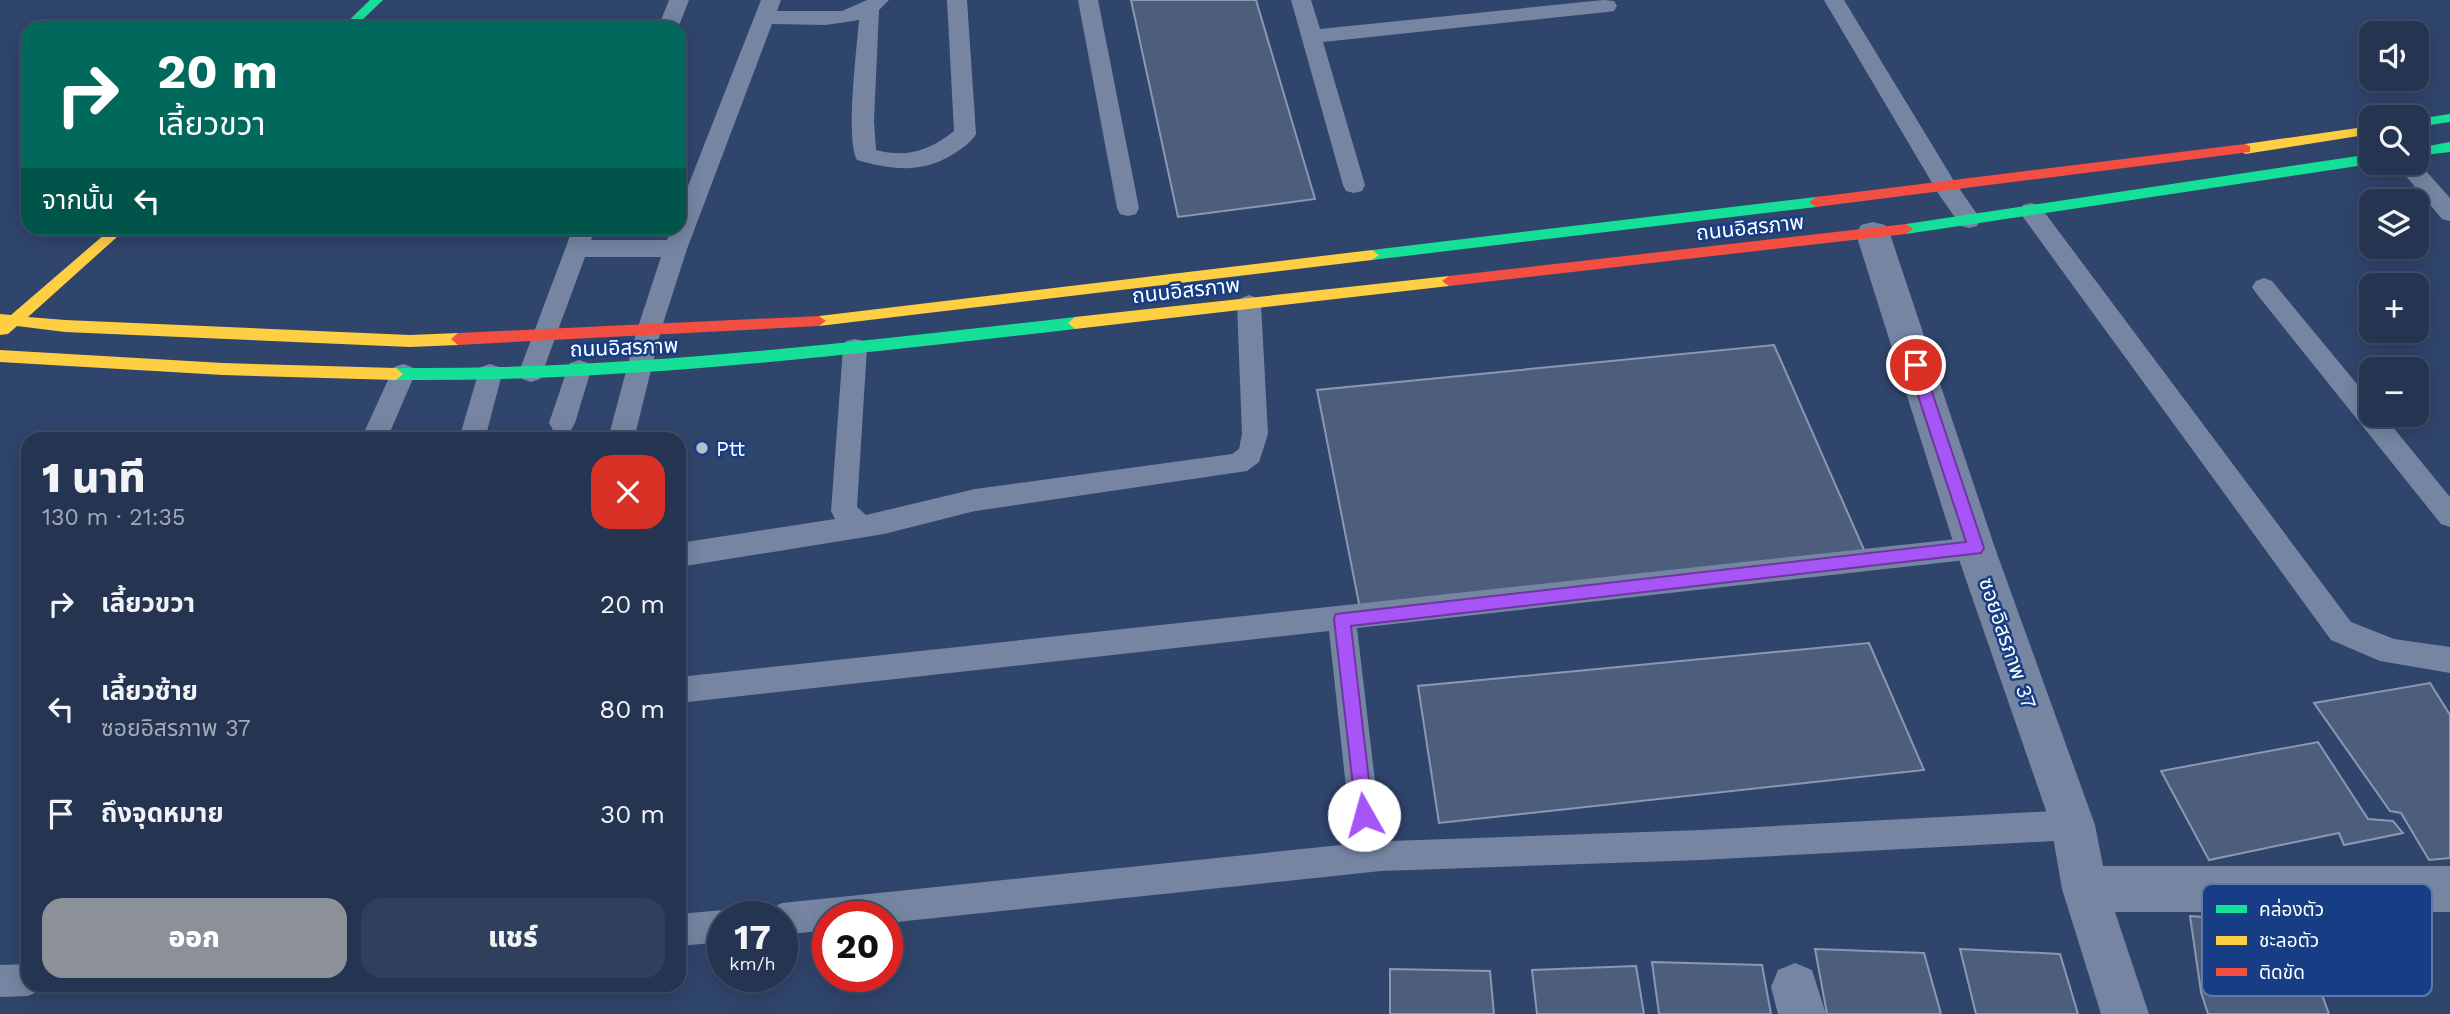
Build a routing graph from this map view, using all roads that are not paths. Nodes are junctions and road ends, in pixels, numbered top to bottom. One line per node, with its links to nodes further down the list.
1 (377, 0): 10 (main road)
2 (679, 0): 11 (lane)
3 (957, 0): 7 (lane)
4 (1088, 0): 22 (lane)
5 (1301, 0): 12 (lane)
6 (1834, 0): 21 (lane)
7 (875, 5): 9 (lane)
8 (1607, 6): 12 (lane)
9 (768, 8): 26 (lane)
10 (354, 21)
11 (671, 21)
12 (1311, 37): 20 (lane)
13 (2450, 118): 14 (main road)
14 (2429, 121)
15 (2359, 132): 21 (main road)
16 (2450, 147): 17 (main road)
17 (2429, 150)
18 (2359, 161): 23 (main road, ถนนอิสรภาพ)
19 (2417, 175): 24 (lane)
20 (1354, 186)
21 (1946, 187): 25 (lane); 35 (main road)
22 (1128, 208)
23 (2031, 211): 25 (main road, ถนนอิสรภาพ); 54 (lane)
24 (2450, 213)
25 (1969, 220): 27 (main road, ถนนอิสรภาพ)
26 (686, 221)
27 (1873, 234): 33 (main road, ถนนอิสรภาพ); 51 (street, ซอยอิสรภาพ 37)
28 (111, 235): 34 (main road)
29 (681, 235): 31 (lane)
30 (580, 238): 31 (lane); 37 (lane)
31 (675, 250): 35 (lane)
32 (2264, 286): 49 (lane)
33 (1249, 304): 38 (main road, ถนนอิสรภาพ); 50 (lane)
34 (7, 320): 36 (main road); 37 (main road)
35 (649, 330): 37 (main road); 40 (lane)
36 (0, 333)
37 (542, 335): 42 (lane)
38 (855, 348): 40 (main road, ถนนอิสรภาพ); 50 (lane)
39 (0, 356): 43 (main road, ถนนอิสรภาพ)
40 (639, 368): 41 (main road, ถนนอิสรภาพ); 48 (lane)
41 (579, 370): 42 (main road, ถนนอิสรภาพ); 45 (lane)
42 (531, 372): 44 (main road, ถนนอิสรภาพ)
43 (403, 374): 44 (main road, ถนนอิสรภาพ); 46 (lane)
44 (490, 374): 47 (lane)
45 (562, 423)
46 (377, 432)
47 (474, 432)
48 (623, 432)
49 (2450, 516)
50 (860, 526): 52 (lane)
51 (1976, 548): 53 (lane); 56 (street, ซอยอิสรภาพ 37)
52 (686, 554)
53 (1342, 619): 55 (lane); 57 (lane)
54 (2450, 660)
55 (686, 689)
56 (2073, 825): 57 (lane); 58 (street, ซอยอิสรภาพ 37)
57 (1381, 856): 62 (lane)
58 (2085, 889): 59 (street); 67 (street, ซอยอิสรภาพ 37)
59 (2202, 889)
60 (2432, 889): 61 (street)
61 (2450, 889)
62 (798, 917)
63 (707, 927): 64 (lane)
64 (686, 929)
65 (21, 980): 66 (lane)
66 (0, 981)
67 (2125, 1014)

